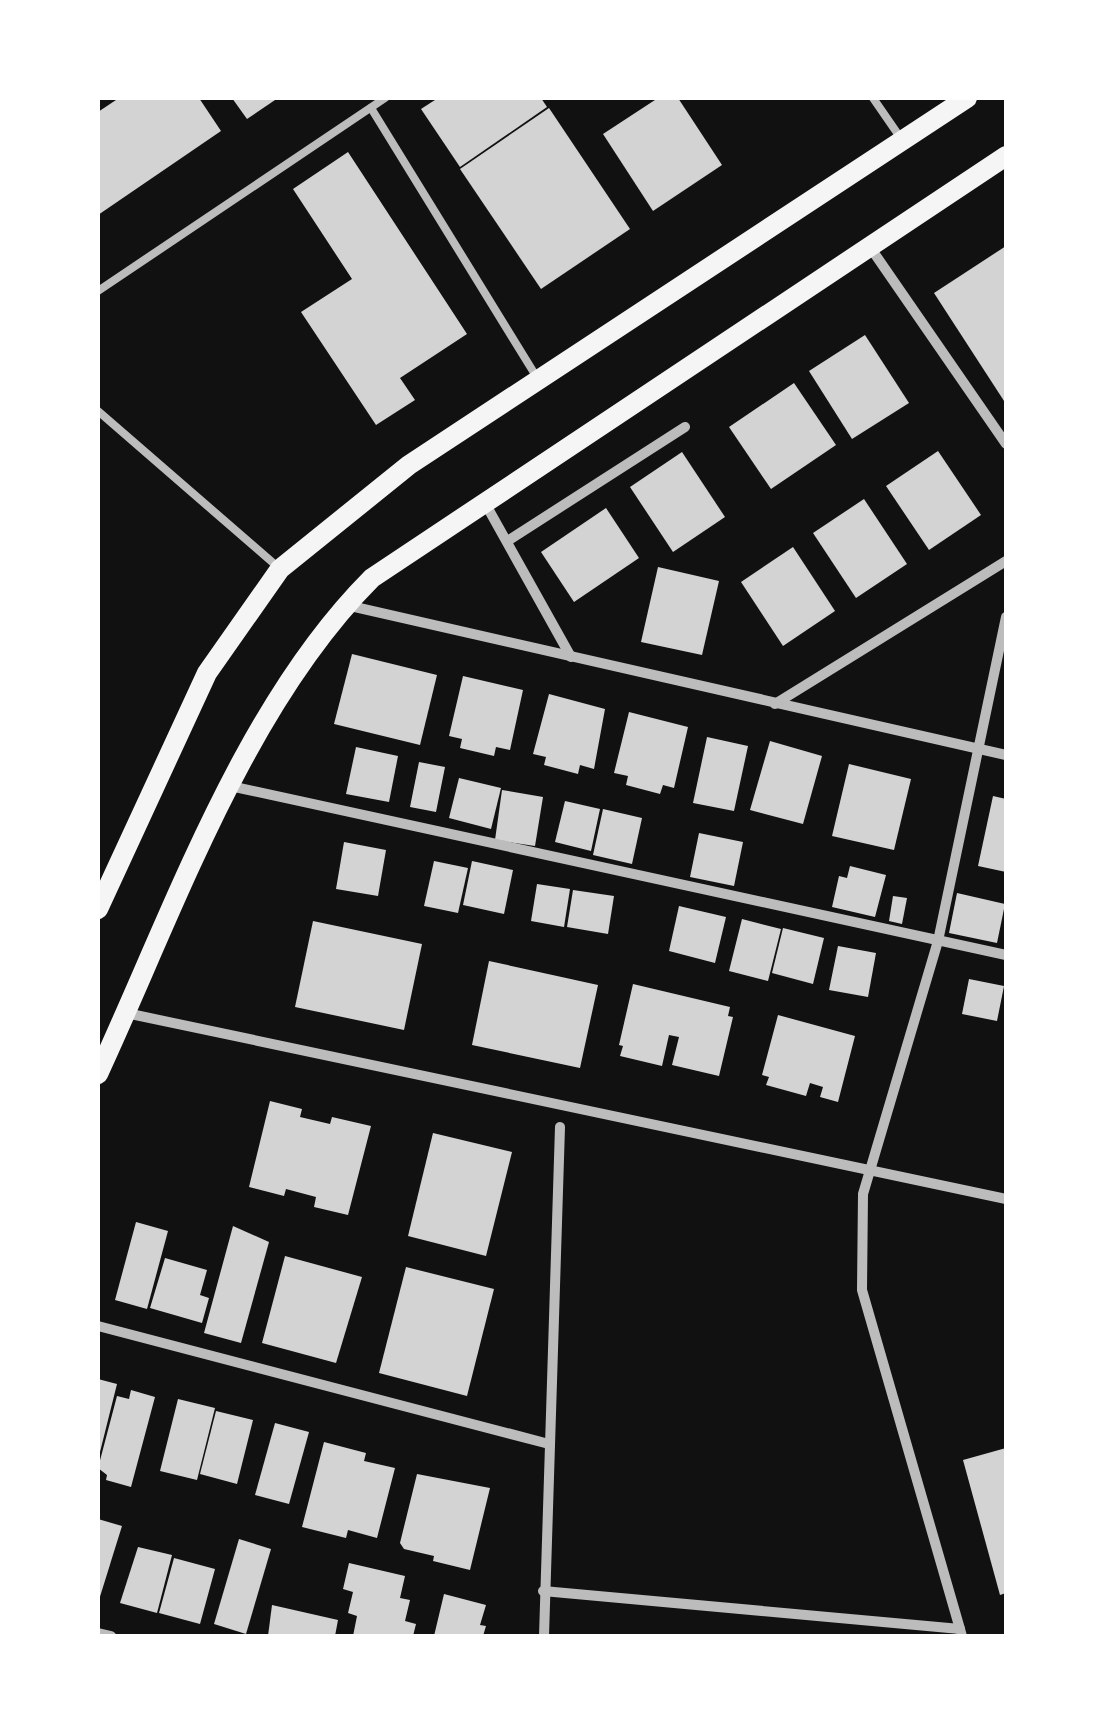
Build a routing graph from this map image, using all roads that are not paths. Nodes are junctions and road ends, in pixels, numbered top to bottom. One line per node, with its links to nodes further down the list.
1 (386, 98): 4 (lane)
2 (873, 98): 5 (lane)
3 (967, 98): 5 (main road)
4 (371, 108): 8 (lane); 9 (lane)
5 (902, 140): 9 (main road)
6 (1006, 156): 7 (main road)
7 (870, 247): 12 (street); 13 (main road)
8 (98, 292)
9 (539, 380): 16 (main road)
10 (98, 411): 16 (lane)
11 (685, 426): 14 (street)
12 (1006, 444)
13 (485, 503): 14 (street); 17 (main road)
14 (509, 540): 19 (street)
15 (1006, 561): 20 (street)
16 (280, 569): 24 (main road)
17 (345, 605): 19 (street); 23 (main road)
18 (1006, 618): 21 (street)
19 (571, 657): 20 (street)
20 (775, 704): 21 (street)
21 (980, 750): 22 (street); 25 (street)
22 (1006, 756)
23 (230, 786): 25 (street); 27 (main road)
24 (98, 909)
25 (938, 941): 26 (street); 30 (street)
26 (1006, 955)
27 (126, 1013): 28 (main road); 30 (street)
28 (98, 1074)
29 (560, 1127): 33 (street)
30 (871, 1171): 31 (street); 36 (street)
31 (1006, 1199)
32 (98, 1326): 33 (street)
33 (548, 1444): 34 (street)
34 (544, 1591): 36 (street); 38 (street)
35 (98, 1633): 37 (street)
36 (961, 1633)
37 (111, 1636)
38 (544, 1636)

